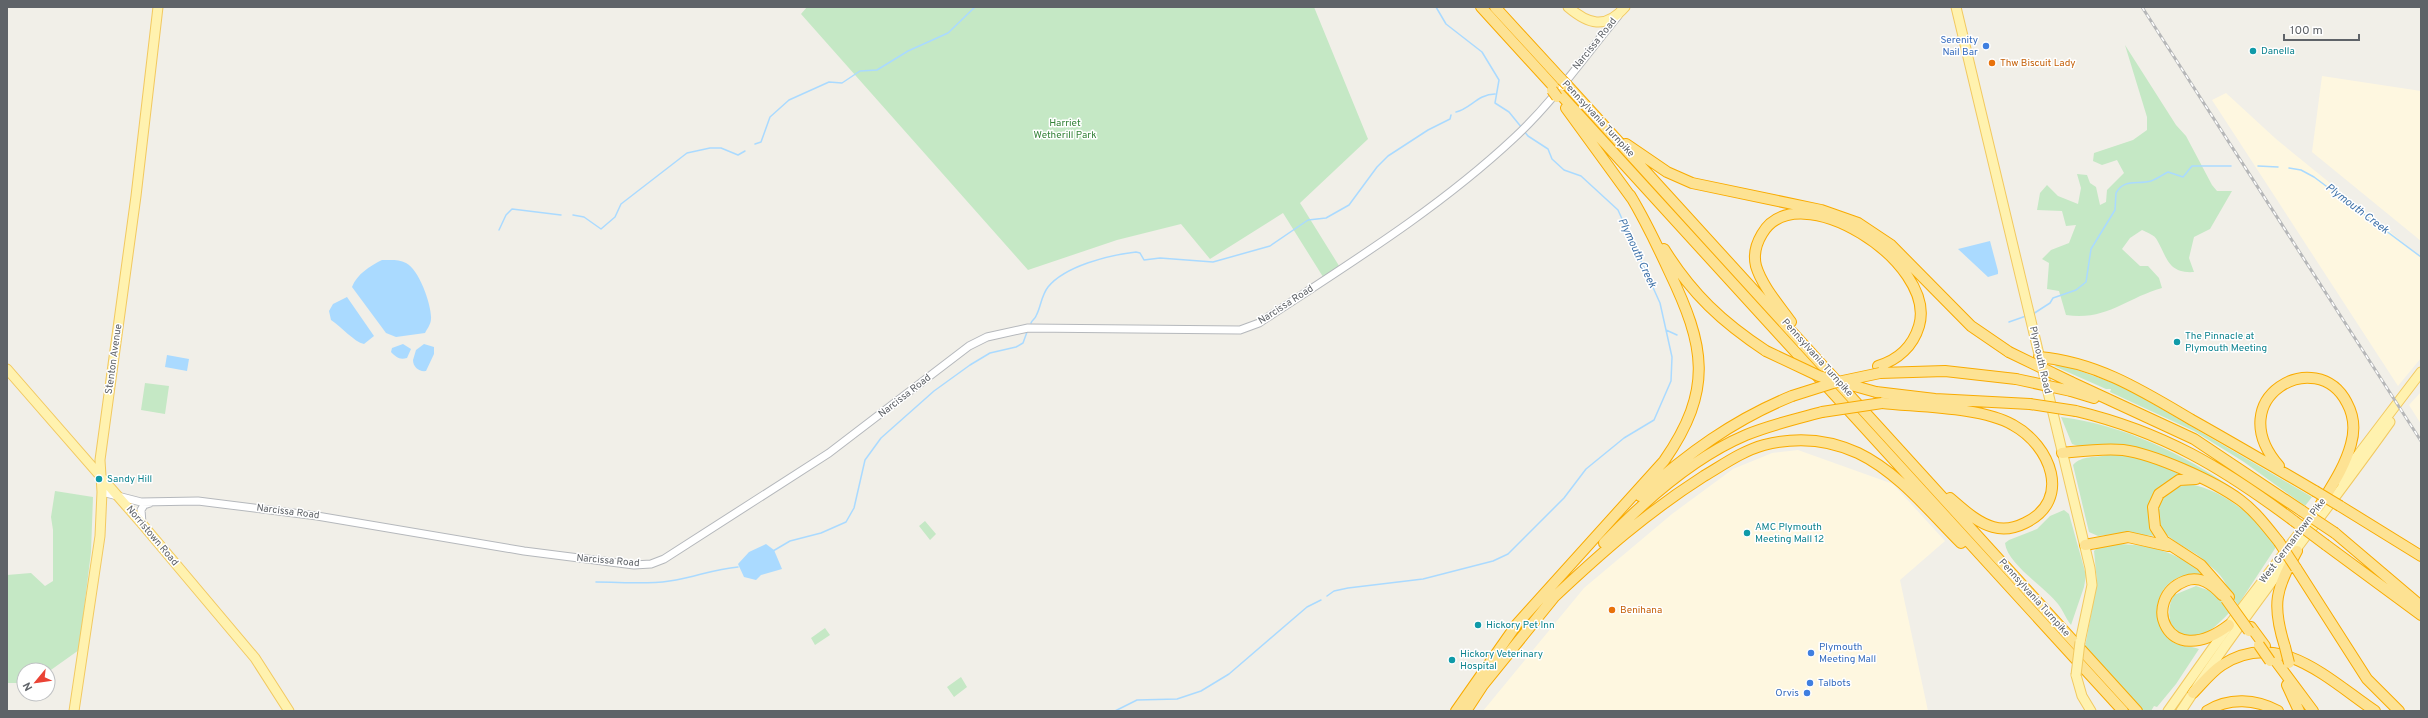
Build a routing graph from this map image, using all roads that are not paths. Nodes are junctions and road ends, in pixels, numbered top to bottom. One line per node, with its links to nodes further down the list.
1 (158, 7): 20 (main road, Stenton Avenue)
2 (1481, 7): 7 (highway, Pennsylvania Turnpike)
3 (1495, 7): 7 (highway, Pennsylvania Turnpike)
4 (1568, 7): 6 (main road)
5 (1956, 7): 11 (main road, Plymouth Road)
6 (1624, 8): 26 (street, Narcissa Road)
7 (1559, 89): 8 (highway, Pennsylvania Turnpike); 9 (highway); 34 (highway, Pennsylvania Turnpike)
8 (1612, 135): 10 (highway, Pennsylvania Turnpike); 16 (highway, bridge)
9 (1630, 195): 17 (highway, bridge); 29 (highway)
10 (1815, 356): 13 (highway); 21 (highway, Pennsylvania Turnpike)
11 (2039, 357): 19 (main road, Plymouth Road); 22 (highway)
12 (7, 369): 20 (main road, Norristown Road)
13 (1879, 369): 16 (highway, bridge); 29 (highway, bridge)
14 (2421, 372): 27 (main road, West Germantown Pike)
15 (2421, 382): 32 (main road, West Germantown Pike)
16 (2071, 386): 37 (highway, bridge)
17 (1936, 399): 18 (highway); 38 (highway, bridge)
18 (1882, 403): 21 (highway); 36 (highway, bridge)
19 (2062, 453): 23 (highway); 30 (main road, Plymouth Road)
20 (100, 477): 24 (main road, Stenton Avenue); 25 (main road, Norristown Road)
21 (1924, 477): 48 (highway, Pennsylvania Turnpike)
22 (2296, 480): 27 (highway); 33 (highway, bridge)
23 (2214, 485): 31 (highway); 56 (highway, bridge)
24 (102, 492): 25 (street, Narcissa Road); 42 (main road, Stenton Avenue)
25 (118, 497): 26 (street, Narcissa Road); 28 (main road, Norristown Road)
26 (152, 502): 28 (street)
27 (2319, 506): 39 (main road, West Germantown Pike)
28 (143, 525): 43 (main road, Norristown Road)
29 (1607, 526): 44 (highway)
30 (2085, 544): 31 (highway); 46 (main road, Plymouth Road, bridge)
31 (2175, 549): 35 (highway)
32 (2297, 551): 41 (main road, West Germantown Pike); 54 (highway, bridge)
33 (2421, 556)
34 (2014, 591): 36 (highway); 47 (highway, Pennsylvania Turnpike)
35 (2228, 598): 39 (highway); 40 (highway, bridge)
36 (1551, 600): 45 (highway)
37 (2421, 606)
38 (2421, 615)
39 (2229, 625): 49 (main road, West Germantown Pike)
40 (2272, 660): 53 (highway); 54 (highway)
41 (2193, 693): 50 (main road, West Germantown Pike); 55 (highway)
42 (74, 711)
43 (289, 711)
44 (1456, 711)
45 (1466, 711)
46 (2091, 711)
47 (2123, 711)
48 (2137, 711)
49 (2168, 711)
50 (2182, 711)
51 (2207, 711): 52 (highway)
52 (2278, 711)
53 (2299, 711)
54 (2314, 711)
55 (2375, 711)
56 (2399, 711)

